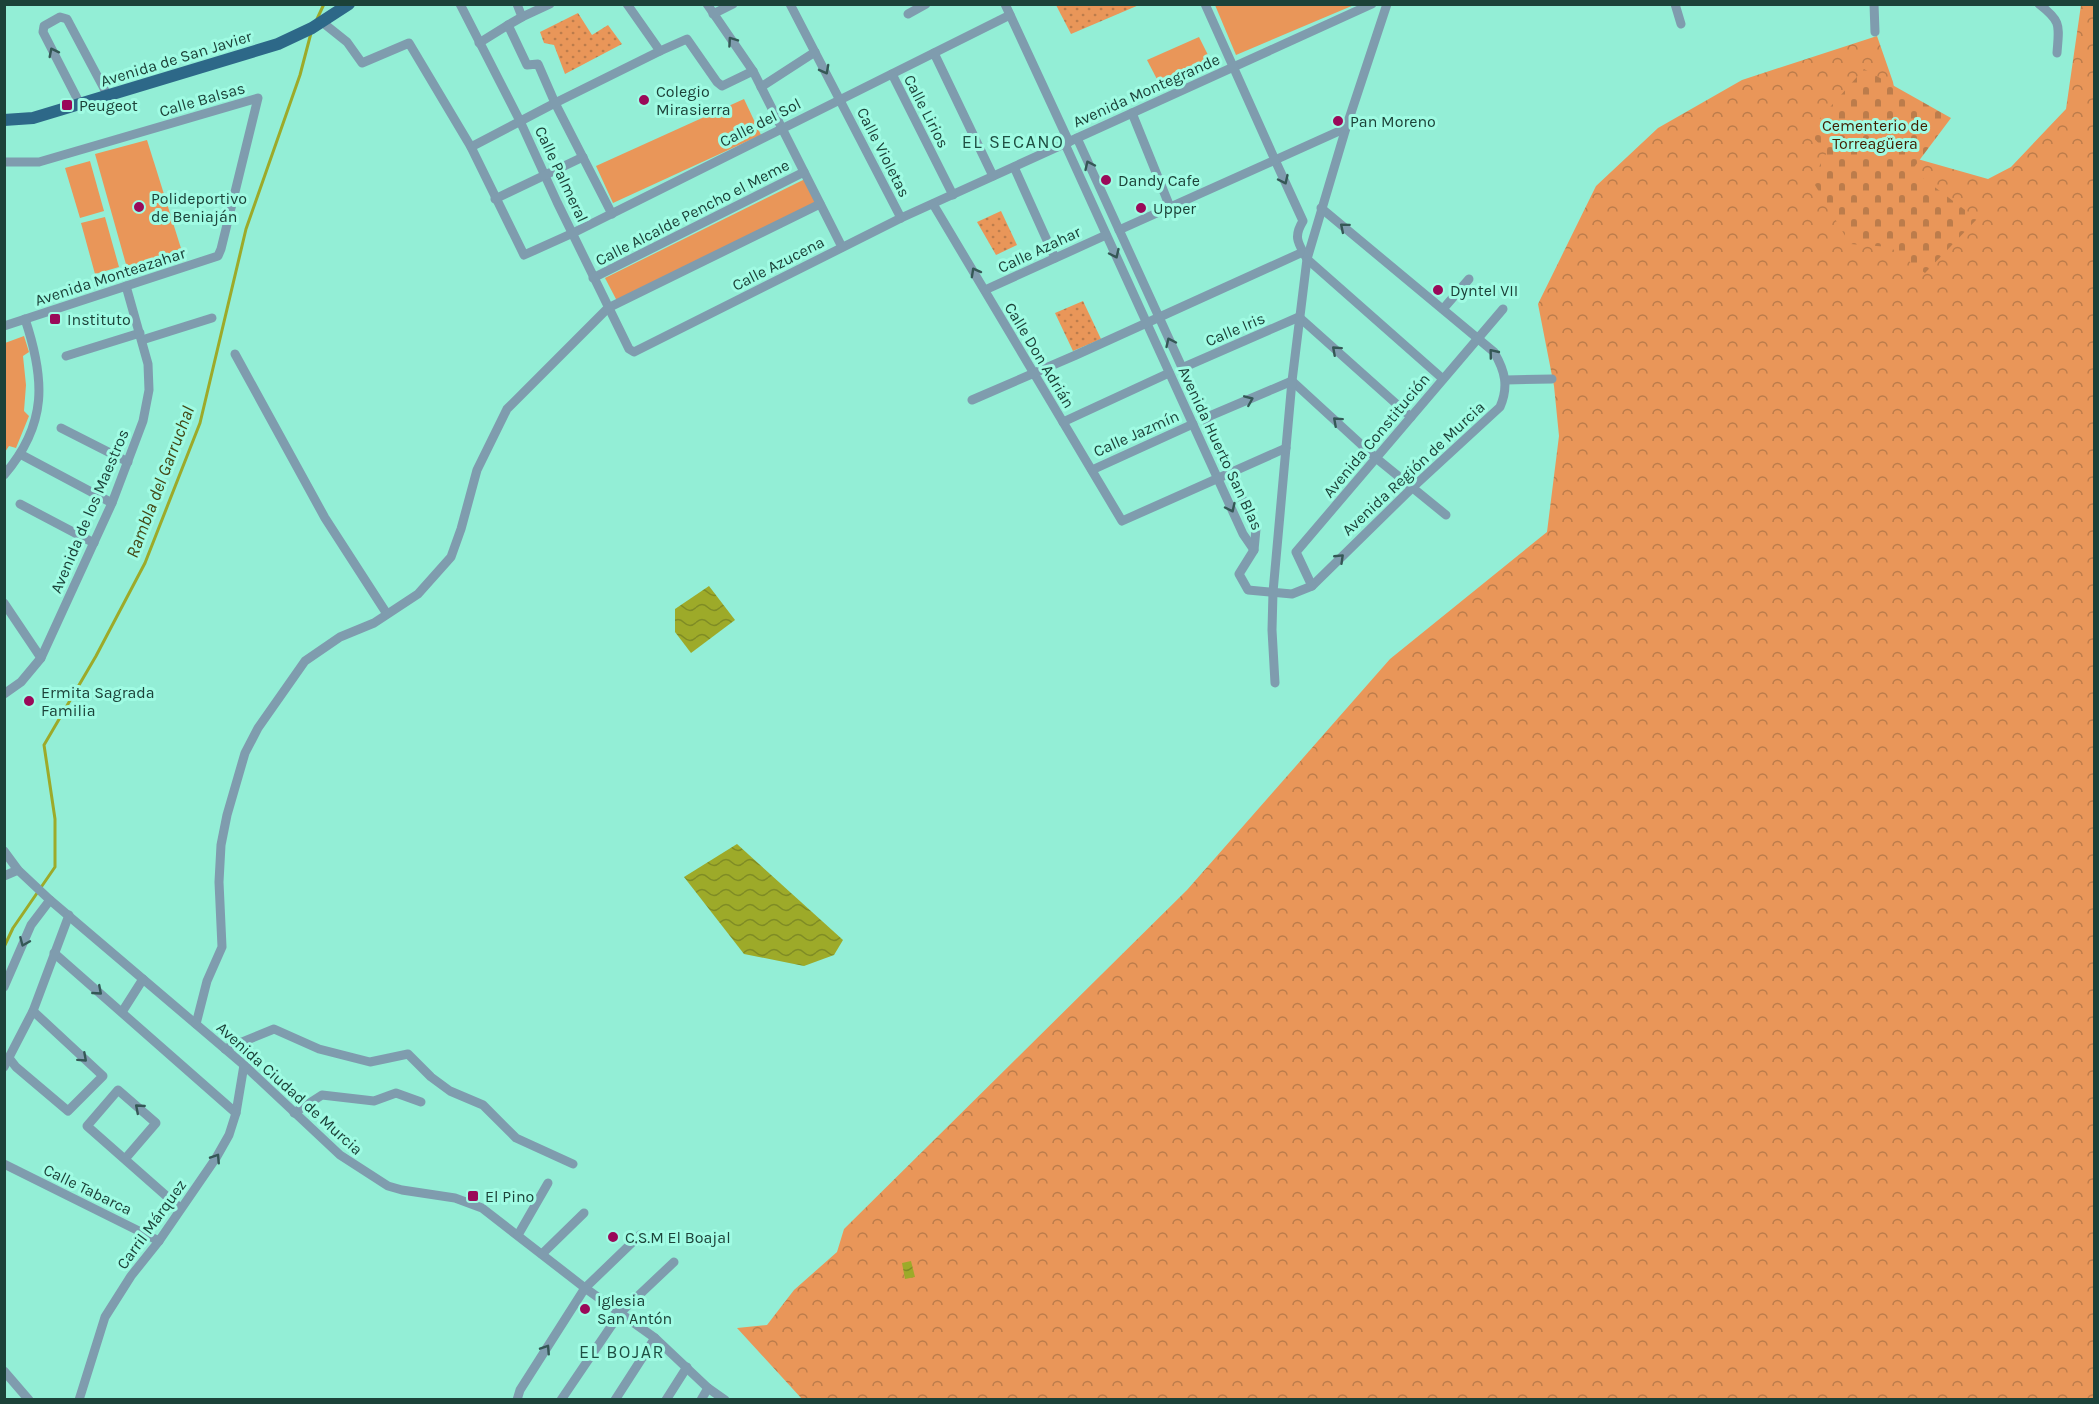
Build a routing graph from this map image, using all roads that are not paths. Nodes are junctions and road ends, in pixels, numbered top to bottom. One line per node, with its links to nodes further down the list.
1 (349, 4): 21 (main road, Avenida de San Javier)
2 (460, 4): 25 (street, Calle Palmeral)
3 (517, 4): 20 (street)
4 (550, 4): 20 (street)
5 (627, 4): 26 (street)
6 (706, 4): 17 (street)
7 (733, 4): 17 (street)
8 (790, 4): 27 (street, Calle Violetas)
9 (926, 4): 18 (street)
10 (1005, 4): 19 (street, Avenida Huerto San Blas)
11 (1205, 4): 30 (street)
12 (1372, 4): 30 (street, Avenida Montegrande)
13 (1387, 4): 42 (street)
14 (1675, 4): 22 (street)
15 (1874, 4): 24 (street)
16 (2039, 4): 29 (street)
17 (713, 14): 31 (street, one-way to 17)
18 (908, 14)
19 (1010, 15): 28 (street, Calle del Sol); 43 (street, Avenida Huerto San Blas)
20 (522, 16): 23 (street)
21 (322, 22): 34 (main road, Avenida de San Javier); 44 (street)
22 (1681, 24)
23 (508, 25): 25 (street); 36 (street)
24 (1875, 32)
25 (479, 43): 40 (street, Calle Palmeral)
26 (660, 51): 31 (street); 36 (street)
27 (815, 51): 33 (street); 35 (street, Calle Violetas, one-way to 35)
28 (934, 53): 32 (street, Calle del Sol); 51 (street)
29 (2057, 53)
30 (1234, 67): 38 (street, Avenida Montegrande); 46 (street)
31 (753, 71): 33 (street)
32 (891, 74): 35 (street, Calle del Sol); 52 (street, Calle Lirios)
33 (761, 87): 41 (street)
34 (108, 96): 37 (main road, Avenida de San Javier); 37 (street, one-way to 34)
35 (840, 99): 41 (street, Calle del Sol); 59 (street, Calle Violetas)
36 (555, 103): 40 (street); 45 (street)
37 (80, 104): 39 (main road, Avenida de San Javier)
38 (1132, 113): 43 (street, Avenida Montegrande); 56 (street)
39 (4, 120)
40 (520, 121): 44 (street); 50 (street, Calle Palmeral)
41 (782, 128): 49 (street); 58 (street, Calle del Sol)
42 (1346, 128): 46 (street); 57 (street)
43 (1070, 141): 48 (street, Avenida Montegrande); 60 (street, Avenida Huerto San Blas, one-way to 43); 62 (street, Avenida Huerto San Blas)
44 (471, 147): 53 (street)
45 (583, 157): 50 (street); 58 (street)
46 (1275, 160): 56 (street); 65 (street, one-way to 65)
47 (4, 162): 64 (street, Calle Balsas)
48 (1014, 167): 51 (street, Avenida Montegrande); 66 (street)
49 (804, 172): 54 (street); 67 (street, Calle Alcalde Pencho el Meme)
50 (544, 176): 53 (street); 61 (street, Calle Palmeral)
51 (993, 176): 52 (street, Avenida Montegrande)
52 (953, 195): 55 (street, Avenida Montegrande)
53 (495, 199): 61 (street, Calle del Sol)
54 (820, 204): 63 (street); 71 (street)
55 (933, 204): 59 (street, Calle Azucena); 70 (street, Calle Don Adrián, one-way to 55)
56 (1170, 207): 60 (street)
57 (1321, 208): 65 (street); 72 (street, one-way to 57)
58 (612, 214): 61 (street, Calle del Sol)
59 (900, 218): 63 (street, Calle Azucena)
60 (1119, 230): 74 (street, Avenida Huerto San Blas)
61 (573, 233): 67 (street, Calle Palmeral)
62 (1106, 235): 66 (street, Calle Azahar); 78 (street, Avenida Huerto San Blas, one-way to 78)
63 (842, 247): 82 (street, Calle Azucena)
64 (221, 249): 69 (street, Avenida Monteazahar)
65 (1305, 255): 74 (street); 75 (street); 88 (street)
66 (1054, 258): 70 (street, Calle Azahar)
67 (593, 278): 71 (street, Calle Palmeral)
68 (1469, 279): 72 (street)
69 (126, 286): 77 (street, Avenida Monteazahar); 80 (street, Avenida de los Maestros)
70 (985, 290): 87 (street, Calle Don Adrián)
71 (608, 308): 82 (street, Calle Palmeral); 115 (street)
72 (1443, 309): 81 (street)
73 (1503, 309): 81 (street, Avenida Constitución)
74 (1159, 317): 78 (street); 85 (street, Avenida Huerto San Blas, one-way to 74)
75 (1299, 317): 85 (street, Calle Iris); 91 (street); 93 (street, one-way to 75)
76 (212, 318): 80 (street)
77 (25, 319): 79 (street, Avenida Monteazahar); 99 (street)
78 (1147, 323): 86 (street, Avenida Huerto San Blas); 87 (street)
79 (4, 326)
80 (141, 336): 84 (street); 101 (street, Avenida de los Maestros)
81 (1478, 338): 88 (street, Avenida Constitución); 90 (street, one-way to 81)
82 (638, 351)
83 (235, 354): 115 (street)
84 (66, 356)
85 (1182, 368): 94 (street, Avenida Huerto San Blas)
86 (1169, 373): 95 (street); 96 (street, Avenida Huerto San Blas)
87 (1034, 374): 92 (street); 95 (street, Calle Don Adrián)
88 (1443, 379): 93 (street, Avenida Constitución)
89 (1552, 379): 90 (street)
90 (1506, 380): 106 (street, Avenida Región de Murcia)
91 (1292, 381): 94 (street, one-way to 91); 98 (street); 100 (street, one-way to 91)
92 (972, 400)
93 (1411, 417): 100 (street, Avenida Constitución)
94 (1205, 418): 103 (street, Avenida Huerto San Blas)
95 (1063, 422): 102 (street, Calle Don Adrián)
96 (1193, 424): 102 (street, Calle Jazmín); 105 (street, Avenida Huerto San Blas)
97 (61, 428): 101 (street)
98 (1286, 448): 103 (street); 113 (street)
99 (20, 454): 104 (street); 107 (street)
100 (1376, 458): 106 (street); 112 (street, Avenida Constitución)
101 (128, 462): 107 (street, Avenida de los Maestros)
102 (1092, 470): 105 (street, Calle Don Adrián)
103 (1229, 472): 105 (street); 111 (street, Avenida Huerto San Blas)
104 (4, 475)
105 (1217, 477): 111 (street, Avenida Huerto San Blas, one-way to 111)
106 (1412, 488): 109 (street); 112 (street, Avenida Región de Murcia, one-way to 106)
107 (112, 503): 110 (street, Avenida de los Maestros)
108 (20, 504): 110 (street)
109 (1446, 515)
110 (94, 543): 116 (street, Avenida de los Maestros)
111 (1254, 550): 113 (street, Avenida Región de Murcia)
112 (1312, 585): 113 (street, Avenida Región de Murcia)
113 (1273, 592): 117 (street)
114 (4, 603): 116 (street)
115 (387, 614): 129 (street)
116 (41, 658): 118 (street, Avenida de los Maestros)
117 (1275, 683)
118 (4, 694)
119 (4, 852): 120 (street, Avenida Ciudad de Murcia)
120 (18, 870): 121 (street); 122 (street, Avenida Ciudad de Murcia)
121 (4, 876)
122 (50, 900): 123 (street, Avenida Ciudad de Murcia); 126 (street, one-way to 126)
123 (69, 915): 124 (street); 125 (street, Avenida Ciudad de Murcia)
124 (54, 953): 127 (street); 128 (street, one-way to 128)
125 (143, 979): 128 (street); 129 (street, Avenida Ciudad de Murcia)
126 (4, 987)
127 (33, 1011): 131 (street); 131 (street, one-way to 131)
128 (122, 1012): 135 (street)
129 (196, 1024): 130 (street, Avenida Ciudad de Murcia)
130 (225, 1049): 132 (street, Avenida Ciudad de Murcia); 139 (street)
131 (9, 1058): 133 (street)
132 (244, 1065): 135 (street, Carril Márquez); 136 (street, Avenida Ciudad de Murcia)
133 (4, 1067)
134 (421, 1102): 136 (street)
135 (236, 1113): 141 (street, Carril Márquez, one-way to 135)
136 (294, 1113): 143 (street, Avenida Ciudad de Murcia)
137 (125, 1159): 137 (street, one-way to 137); 141 (street)
138 (4, 1164): 145 (street, Calle Tabarca)
139 (573, 1164)
140 (548, 1183): 143 (street)
141 (180, 1208): 145 (street, Carril Márquez)
142 (584, 1213): 146 (street)
143 (518, 1235): 146 (street, Avenida Ciudad de Murcia)
144 (640, 1235): 148 (street)
145 (159, 1241): 156 (street, Carril Márquez)
146 (542, 1254): 148 (street, Avenida Ciudad de Murcia)
147 (674, 1263): 149 (street)
148 (585, 1288): 149 (street, Avenida Ciudad de Murcia); 157 (street, one-way to 148)
149 (620, 1313): 150 (street, Avenida Ciudad de Murcia); 158 (street)
150 (656, 1338): 151 (street, Avenida Ciudad de Murcia); 159 (street)
151 (687, 1367): 153 (street, Avenida Ciudad de Murcia); 160 (street)
152 (4, 1371): 155 (street)
153 (708, 1388): 154 (street); 161 (street, Avenida Ciudad de Murcia)
154 (702, 1399)
155 (29, 1400)
156 (78, 1400)
157 (517, 1400)
158 (561, 1400)
159 (615, 1400)
160 (666, 1400)
161 (725, 1400)

